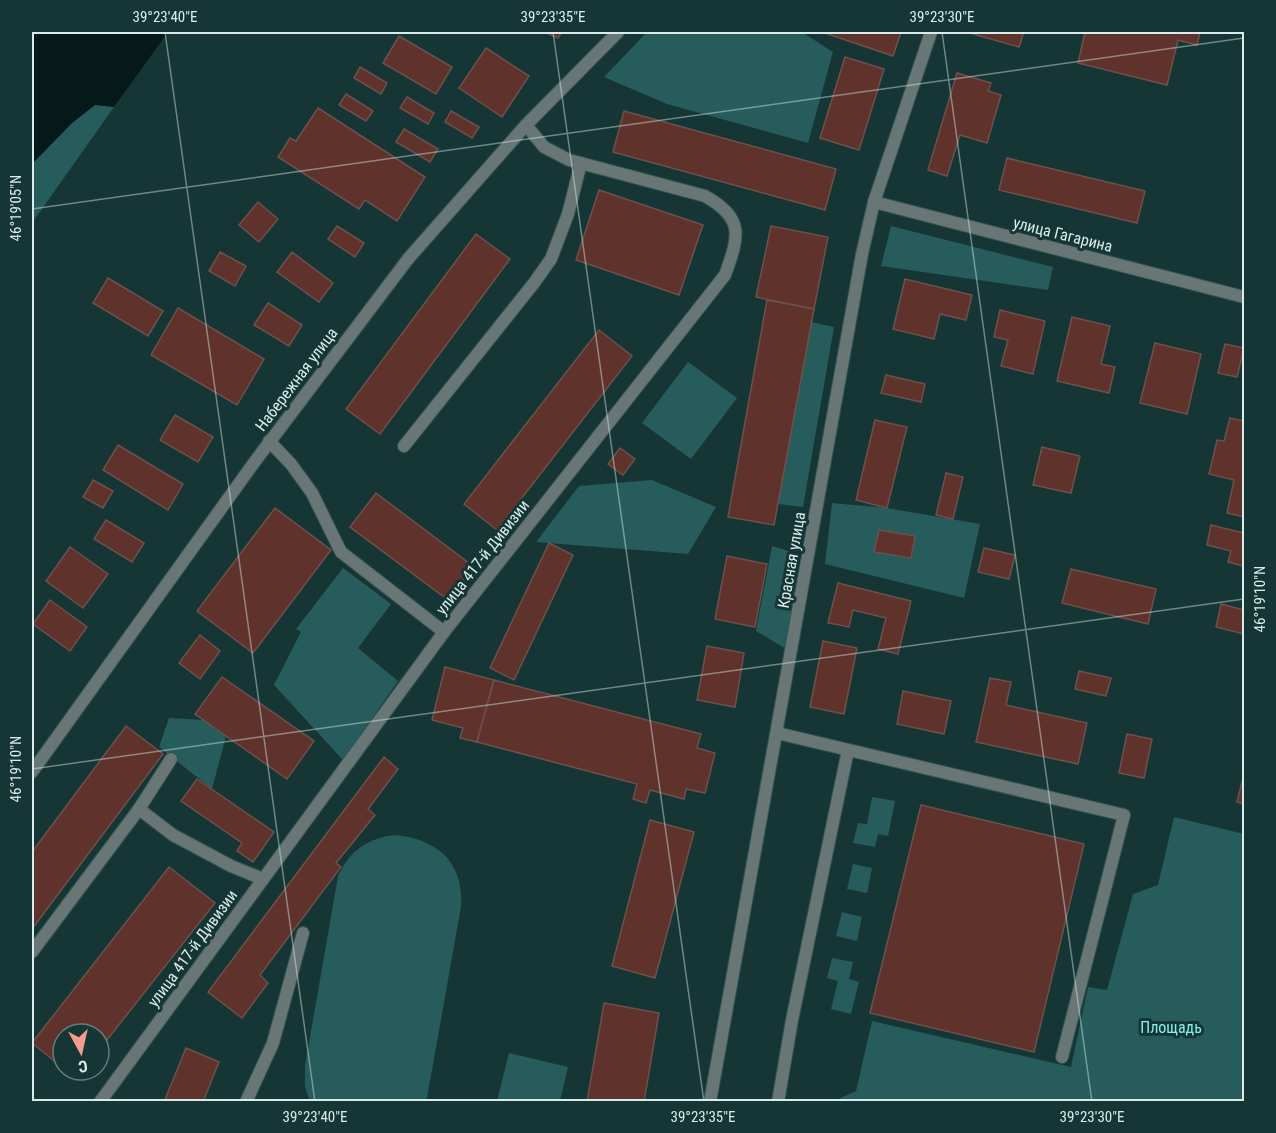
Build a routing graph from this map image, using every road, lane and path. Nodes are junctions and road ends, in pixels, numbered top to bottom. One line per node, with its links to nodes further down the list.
1 (618, 32): 3 (street, Набережная улица)
2 (932, 32): 5 (street, Красная улица)
3 (526, 125): 4 (street, улица 417-й Дивизии); 7 (street, Набережная улица)
4 (581, 163): 8 (street); 9 (street, улица 417-й Дивизии)
5 (874, 202): 6 (street, улица Гагарина); 10 (street, Красная улица)
6 (1245, 297)
7 (269, 441): 9 (street); 13 (street, Набережная улица)
8 (404, 446)
9 (444, 632): 15 (street, улица 417-й Дивизии)
10 (777, 733): 11 (street); 21 (street, Красная улица)
11 (848, 750): 18 (street); 22 (street)
12 (171, 759): 14 (street)
13 (32, 772)
14 (139, 809): 15 (street); 17 (street)
15 (262, 879): 19 (street, улица 417-й Дивизии)
16 (303, 933): 20 (street)
17 (32, 952)
18 (1062, 1057)
19 (100, 1101)
20 (246, 1101)
21 (710, 1101)
22 (778, 1101)

